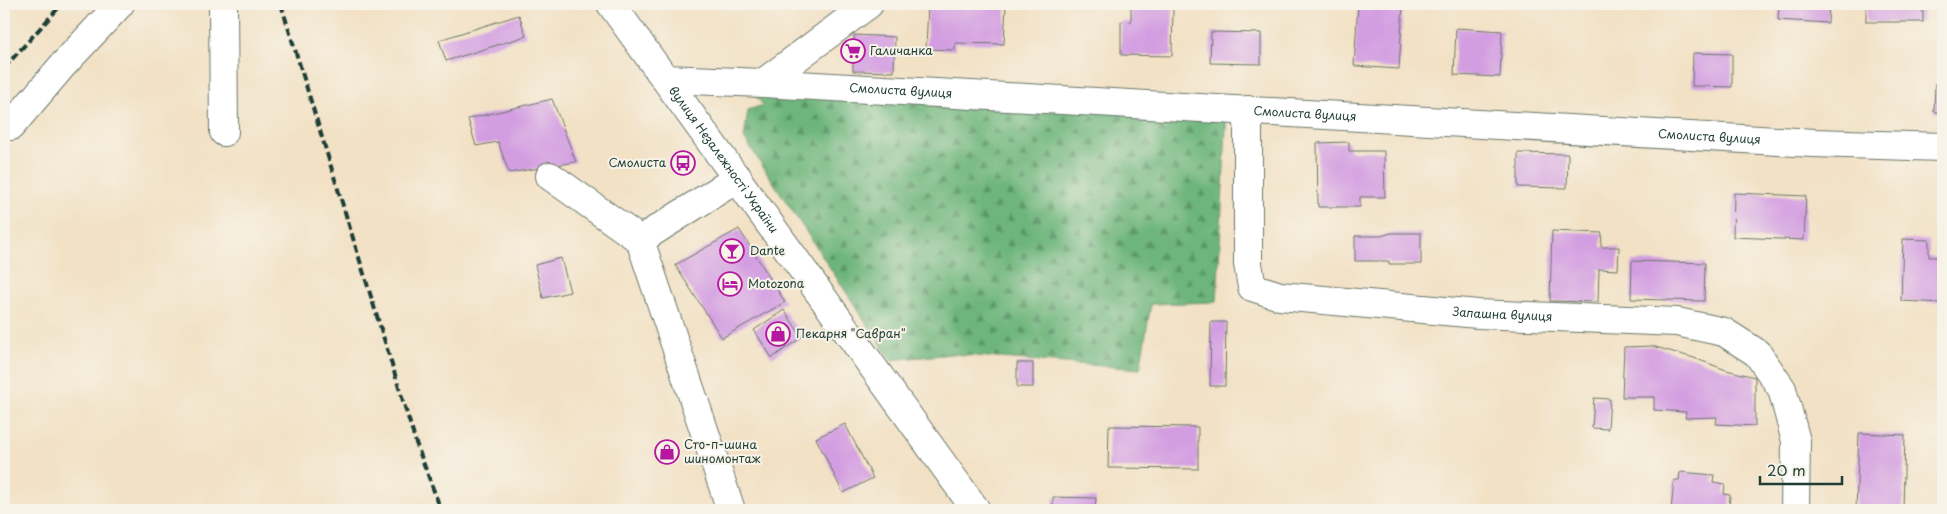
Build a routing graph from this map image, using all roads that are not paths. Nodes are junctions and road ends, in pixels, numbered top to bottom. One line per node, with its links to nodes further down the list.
1 (120, 4): 8 (street)
2 (223, 4): 9 (street)
3 (611, 4): 5 (street, вулиця Незалежності України)
4 (869, 4): 6 (street)
5 (666, 79): 6 (street, Смолиста вулиця); 12 (street, вулиця Незалежності України)
6 (763, 82): 7 (street, Смолиста вулиця)
7 (1248, 110): 10 (street, Смолиста вулиця); 16 (street, Запашна вулиця)
8 (11, 126)
9 (224, 132)
10 (1943, 147)
11 (550, 176): 13 (street)
12 (738, 178): 13 (street); 15 (street, вулиця Незалежності України)
13 (640, 240): 14 (street)
14 (731, 510)
15 (976, 510)
16 (1795, 510)

